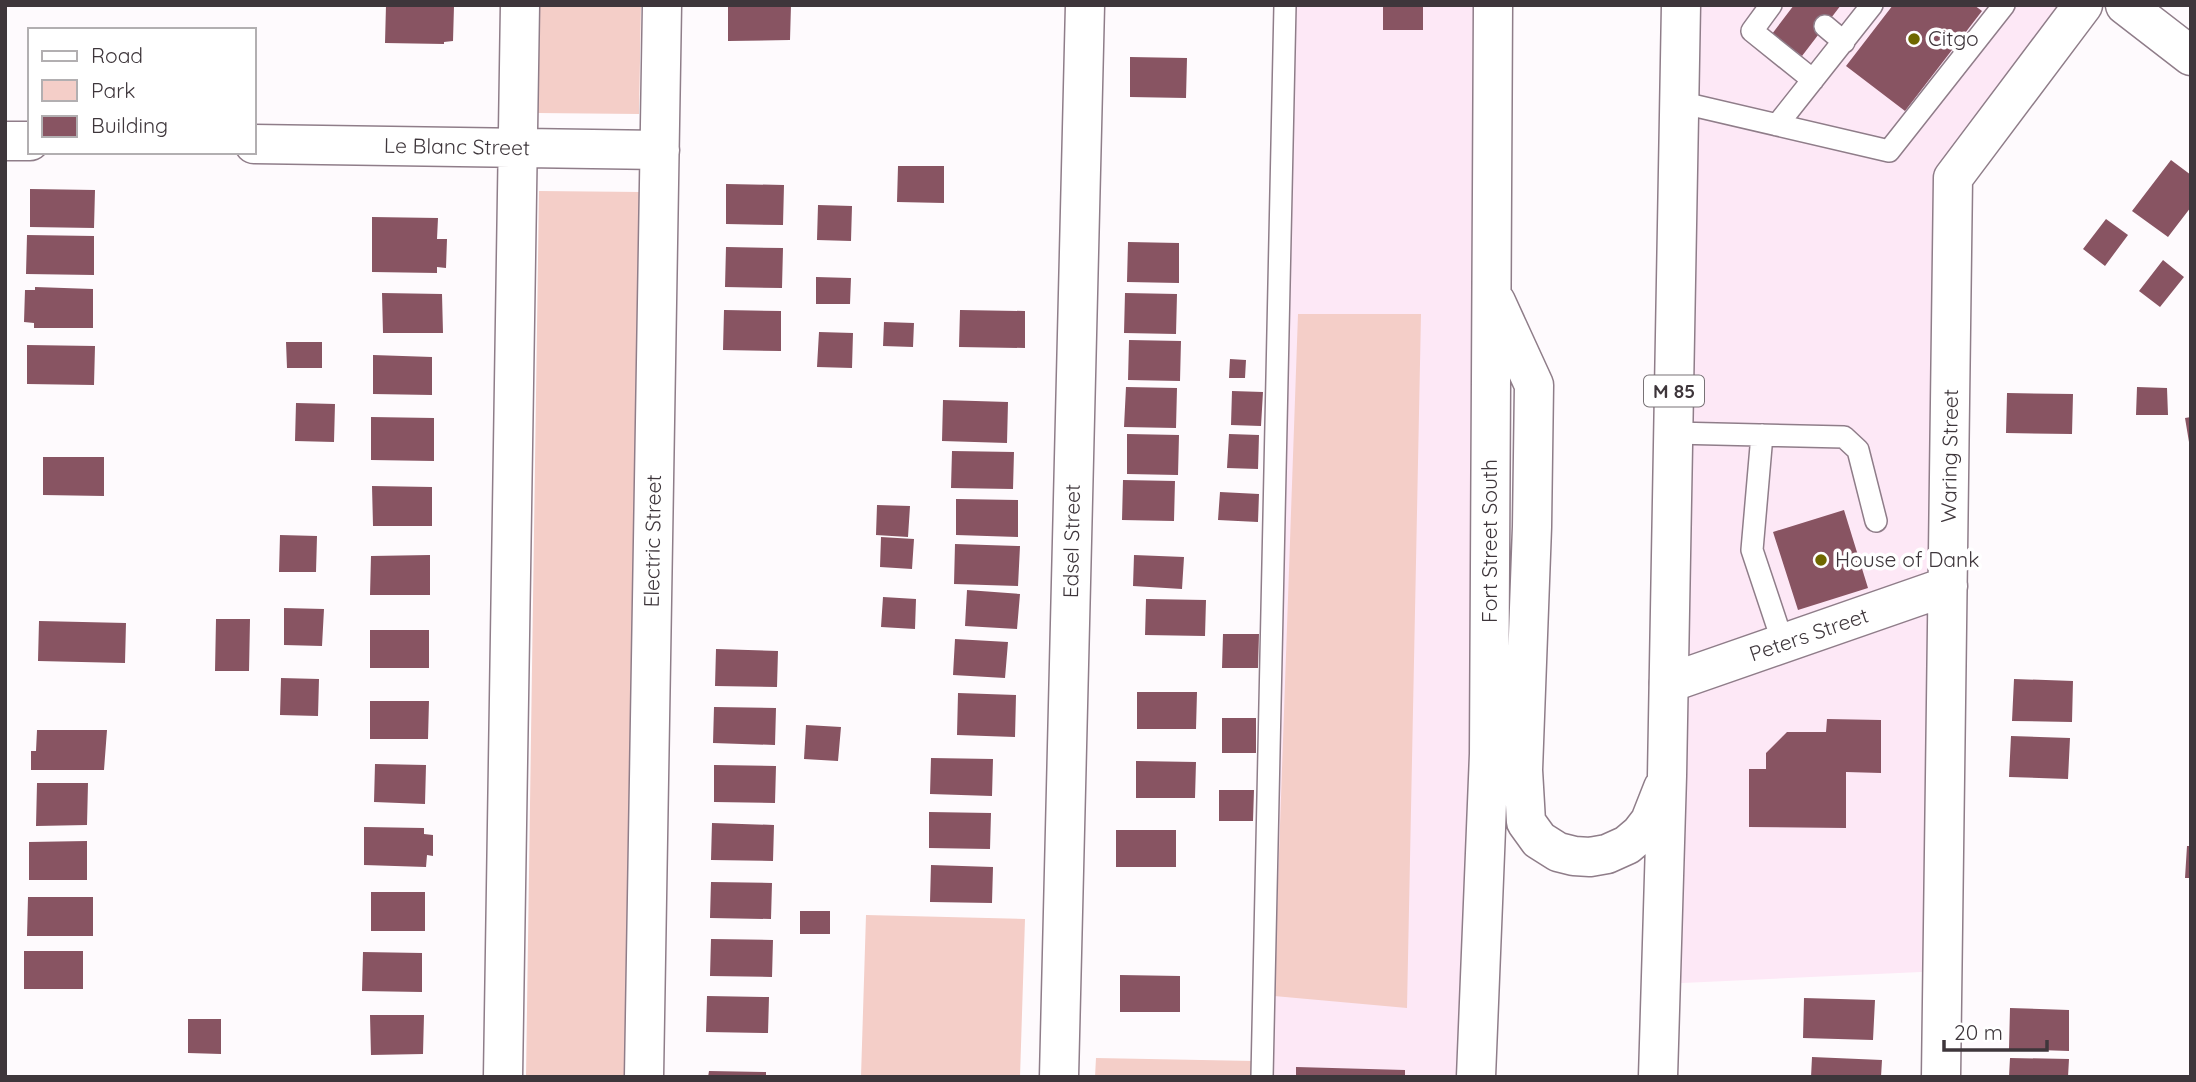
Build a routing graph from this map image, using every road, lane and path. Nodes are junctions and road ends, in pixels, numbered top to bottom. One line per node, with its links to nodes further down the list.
1 (520, 5): 21 (street)
2 (662, 5): 22 (street, Electric Street)
3 (1085, 5): 33 (street, Edsel Street)
4 (1285, 5): 34 (lane)
5 (1493, 5): 23 (street, Fort Street South)
6 (1681, 5): 16 (street, M 85)
7 (1771, 5): 15 (lane)
8 (2004, 5): 17 (lane)
9 (2083, 5): 27 (street, Waring Street)
10 (2124, 5): 14 (street)
11 (1868, 6): 13 (lane)
12 (1825, 26): 13 (lane)
13 (1844, 42): 15 (lane)
14 (2191, 56)
15 (1813, 80): 17 (lane)
16 (1679, 102): 17 (lane); 24 (street, M 85)
17 (1777, 125)
18 (5, 141): 19 (street)
19 (28, 141)
20 (256, 144): 21 (street, Le Blanc Street)
21 (518, 147): 22 (street, Le Blanc Street); 31 (street)
22 (660, 149): 32 (street, Electric Street)
23 (1490, 290): 30 (street); 35 (street, Fort Street South)
24 (1674, 433): 25 (lane); 29 (street, M 85)
25 (1762, 435): 26 (lane); 28 (lane)
26 (1876, 521)
27 (1948, 586): 28 (street, Peters Street); 37 (street, Waring Street)
28 (1783, 643): 29 (street, Peters Street)
29 (1669, 683): 30 (street, M 85)
30 (1667, 776): 36 (street, M 85)
31 (503, 1077)
32 (644, 1077)
33 (1059, 1077)
34 (1262, 1077)
35 (1476, 1077)
36 (1658, 1077)
37 (1941, 1077)

